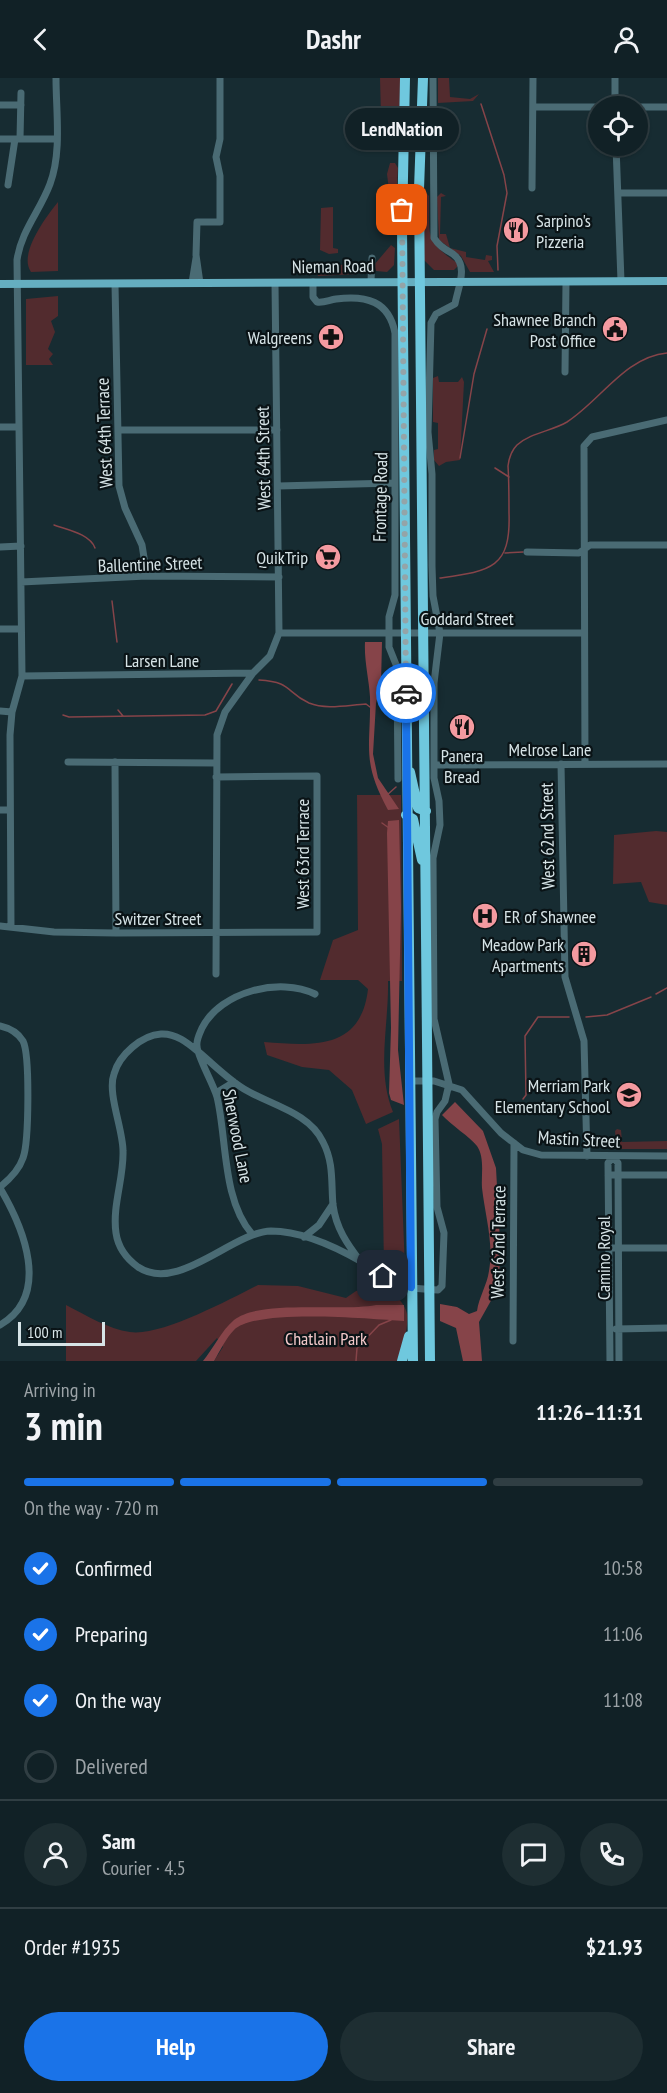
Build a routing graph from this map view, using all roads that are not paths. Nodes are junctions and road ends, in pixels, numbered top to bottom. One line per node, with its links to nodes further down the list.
1 (56, 78): 17 (street)
2 (220, 78): 35 (street)
3 (405, 78): 31 (highway)
4 (423, 78): 22 (highway)
5 (433, 78): 23 (street)
6 (533, 78): 12 (street)
7 (615, 78): 9 (street)
8 (21, 93): 11 (street)
9 (615, 96)
10 (0, 105): 11 (street)
11 (21, 105): 16 (street)
12 (533, 107): 13 (street); 21 (street)
13 (588, 107)
14 (648, 107): 15 (street)
15 (667, 107)
16 (18, 139): 17 (street); 18 (street); 20 (street)
17 (57, 139): 38 (street)
18 (0, 140)
19 (616, 156): 25 (street)
20 (8, 185)
21 (532, 188)
22 (419, 189): 23 (street); 32 (highway)
23 (433, 189): 33 (street)
24 (667, 193): 25 (street)
25 (618, 194): 28 (street)
26 (372, 258): 27 (street)
27 (371, 281): 30 (main road, Nieman Road); 31 (main road, Nieman Road)
28 (621, 281): 29 (main road, Nieman Road); 34 (main road, Nieman Road)
29 (667, 281)
30 (313, 282): 36 (main road, Nieman Road); 46 (street, Frontage Road)
31 (402, 282): 32 (main road, Nieman Road); 60 (highway)
32 (420, 282): 33 (main road, Nieman Road); 61 (highway)
33 (459, 282): 34 (main road, Nieman Road); 62 (street)
34 (566, 282): 40 (street)
35 (196, 283): 36 (main road, Nieman Road); 39 (main road, Nieman Road)
36 (275, 283): 45 (street, West 64th Street)
37 (0, 284): 38 (main road, Nieman Road)
38 (17, 284): 39 (main road, Nieman Road); 43 (street)
39 (116, 284): 44 (street, West 64th Terrace)
40 (565, 372)
41 (667, 420): 51 (street)
42 (0, 427): 43 (street)
43 (19, 427): 49 (street)
44 (118, 430): 45 (street); 53 (street, West 64th Terrace)
45 (277, 430): 47 (street, West 64th Street)
46 (394, 483): 47 (street); 59 (street, Frontage Road)
47 (278, 486): 54 (street, West 64th Street)
48 (667, 545): 51 (street)
49 (21, 546): 50 (street); 55 (street)
50 (0, 547)
51 (583, 550): 52 (street); 63 (street)
52 (527, 552)
53 (147, 576): 54 (street, Ballentine Street); 55 (street, Ballentine Street)
54 (279, 577): 58 (street, West 64th Street)
55 (21, 582): 57 (street)
56 (0, 629): 57 (street)
57 (21, 629): 65 (street)
58 (279, 633): 59 (street, Goddard Street); 64 (street)
59 (389, 633): 60 (street, Goddard Street); 77 (street, Frontage Road)
60 (405, 633): 61 (street, Goddard Street); 68 (highway)
61 (423, 633): 62 (street, Goddard Street); 81 (highway)
62 (440, 633): 63 (street, Goddard Street); 74 (street)
63 (583, 633): 72 (street)
64 (252, 673): 65 (street, Larsen Lane); 71 (street)
65 (22, 676): 67 (street)
66 (0, 711): 67 (street)
67 (12, 712): 80 (street)
68 (406, 760): 78 (highway); 81 (highway)
69 (68, 762): 70 (street)
70 (115, 762): 71 (street); 88 (street)
71 (216, 763): 76 (street)
72 (585, 764): 73 (street, Melrose Lane); 75 (street, Melrose Lane)
73 (667, 764)
74 (434, 765): 75 (street, Melrose Lane); 82 (street)
75 (561, 765): 100 (street, West 62nd Street)
76 (216, 777): 87 (street, West 63rd Terrace); 89 (street)
77 (398, 779): 78 (highway)
78 (406, 796): 83 (highway)
79 (0, 810): 80 (street)
80 (10, 810): 86 (street)
81 (426, 811): 82 (street); 84 (highway)
82 (440, 811): 97 (street)
83 (406, 815): 84 (highway); 94 (highway)
84 (427, 874): 95 (highway)
85 (0, 926): 86 (street, Switzer Street)
86 (11, 926): 88 (street, Switzer Street)
87 (318, 932): 89 (street, Switzer Street)
88 (116, 933): 89 (street, Switzer Street)
89 (216, 933): 90 (street)
90 (216, 974)
91 (315, 994): 93 (street)
92 (0, 1026): 106 (street)
93 (198, 1052): 96 (street); 98 (street, Sherwood Lane); 108 (street)
94 (409, 1081): 95 (street, Mastin Street); 114 (highway)
95 (428, 1081): 97 (street, Mastin Street); 115 (highway)
96 (234, 1082): 98 (street); 107 (street)
97 (449, 1084): 99 (street, Mastin Street); 115 (street)
98 (216, 1093): 108 (street, Sherwood Lane)
99 (514, 1143): 100 (street, Mastin Street); 121 (street, West 62nd Terrace)
100 (587, 1156): 102 (street, Mastin Street)
101 (667, 1156): 102 (street, Mastin Street)
102 (613, 1157): 103 (street); 104 (street, Camino Royal)
103 (608, 1175): 104 (street); 110 (street)
104 (618, 1175): 105 (street); 111 (street, Camino Royal)
105 (667, 1175)
106 (0, 1188): 116 (street)
107 (333, 1204): 109 (street); 113 (street)
108 (252, 1234): 109 (street)
109 (304, 1237): 113 (street)
110 (608, 1248): 111 (street); 119 (street)
111 (617, 1248): 112 (street); 120 (street, Camino Royal)
112 (667, 1248)
113 (361, 1262): 114 (street)
114 (411, 1287): 115 (street); 117 (highway)
115 (429, 1289): 124 (highway)
116 (0, 1325)
117 (412, 1325): 122 (highway); 123 (highway)
118 (667, 1328): 120 (street)
119 (609, 1329): 120 (street); 125 (street)
120 (619, 1329): 126 (street, Camino Royal)
121 (513, 1341)
122 (402, 1361)
123 (413, 1361)
124 (430, 1361)
125 (610, 1361)
126 (619, 1361)

